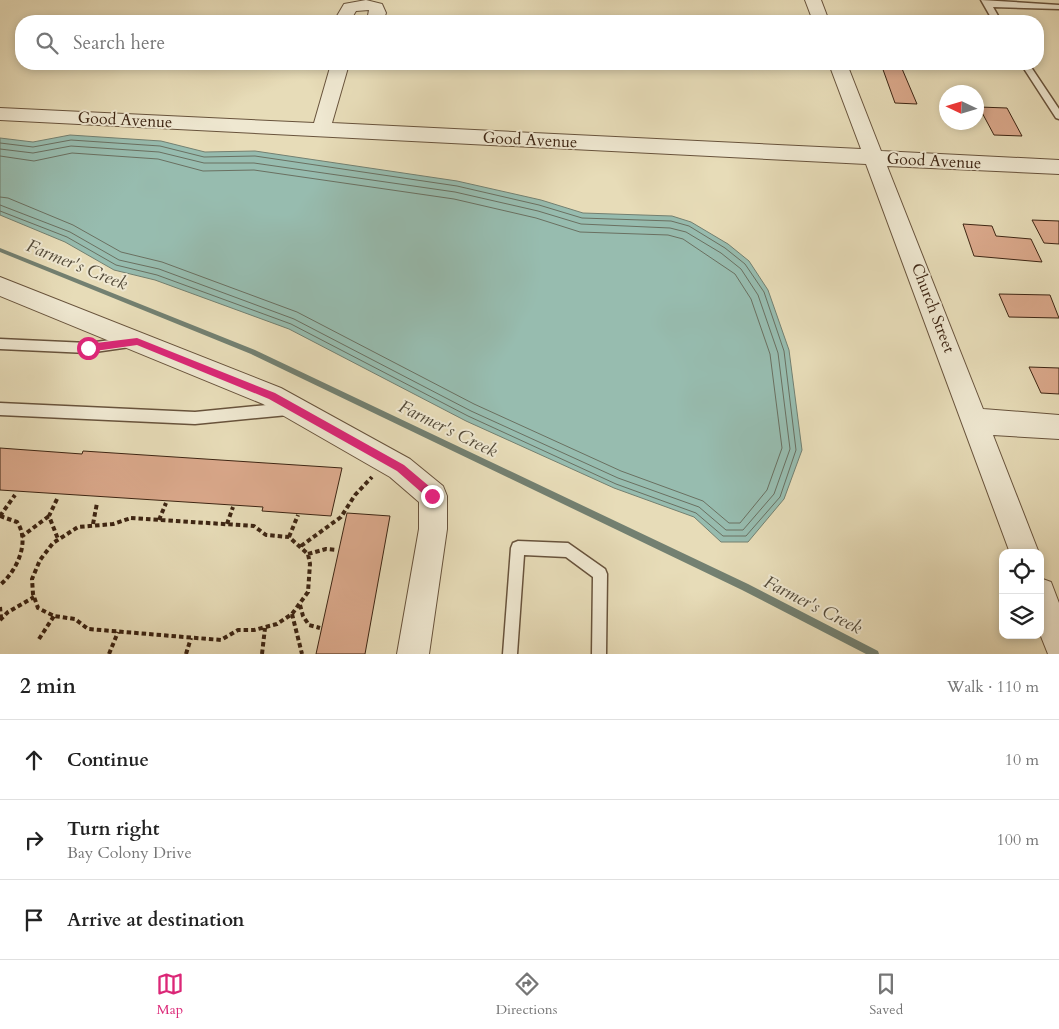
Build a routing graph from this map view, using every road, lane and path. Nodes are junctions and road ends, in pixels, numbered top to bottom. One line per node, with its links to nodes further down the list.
1 (813, 0): 6 (street)
2 (986, 2): 3 (lane); 7 (lane)
3 (1059, 7)
4 (344, 15): 5 (street)
5 (377, 15)
6 (819, 15)
7 (994, 15)
8 (338, 70): 13 (street)
9 (840, 70): 14 (street, Church Street)
10 (1029, 70): 12 (lane)
11 (0, 114): 13 (street, Good Avenue)
12 (1059, 116)
13 (321, 130): 14 (street, Good Avenue)
14 (876, 158): 15 (street, Good Avenue); 21 (street, Church Street)
15 (1059, 167)
16 (0, 286): 17 (street)
17 (137, 342): 18 (lane); 19 (street)
18 (0, 344)
19 (294, 408): 20 (lane); 23 (street)
20 (0, 409)
21 (976, 421): 22 (street); 39 (street, Church Street)
22 (1059, 427)
23 (389, 462): 38 (path); 60 (street)
24 (15, 495): 29 (path)
25 (56, 499): 30 (path)
26 (166, 503): 32 (path)
27 (97, 504): 33 (path)
28 (232, 507): 34 (path)
29 (0, 516): 35 (path)
30 (49, 516): 35 (path); 37 (path)
31 (298, 516): 36 (path)
32 (159, 520): 33 (path); 34 (path)
33 (93, 524): 37 (path)
34 (227, 524): 36 (path)
35 (20, 537): 42 (path)
36 (289, 537): 38 (path)
37 (58, 539): 44 (path)
38 (301, 546): 41 (path)
39 (1024, 549)
40 (337, 550): 41 (path)
41 (308, 554): 45 (path)
42 (0, 585)
43 (1040, 594): 55 (street)
44 (34, 597): 48 (path); 49 (path)
45 (300, 605): 47 (path); 51 (path)
46 (0, 607): 49 (path)
47 (292, 614): 50 (path); 59 (path)
48 (54, 616): 52 (path); 54 (path)
49 (1, 619)
50 (265, 628): 53 (path); 58 (path)
51 (320, 628)
52 (118, 632): 53 (path); 56 (path)
53 (191, 638): 57 (path)
54 (40, 640)
55 (1059, 643)
56 (109, 654)
57 (186, 654)
58 (262, 654)
59 (302, 654)
60 (413, 654)
61 (510, 654): 62 (lane)
62 (599, 654)

